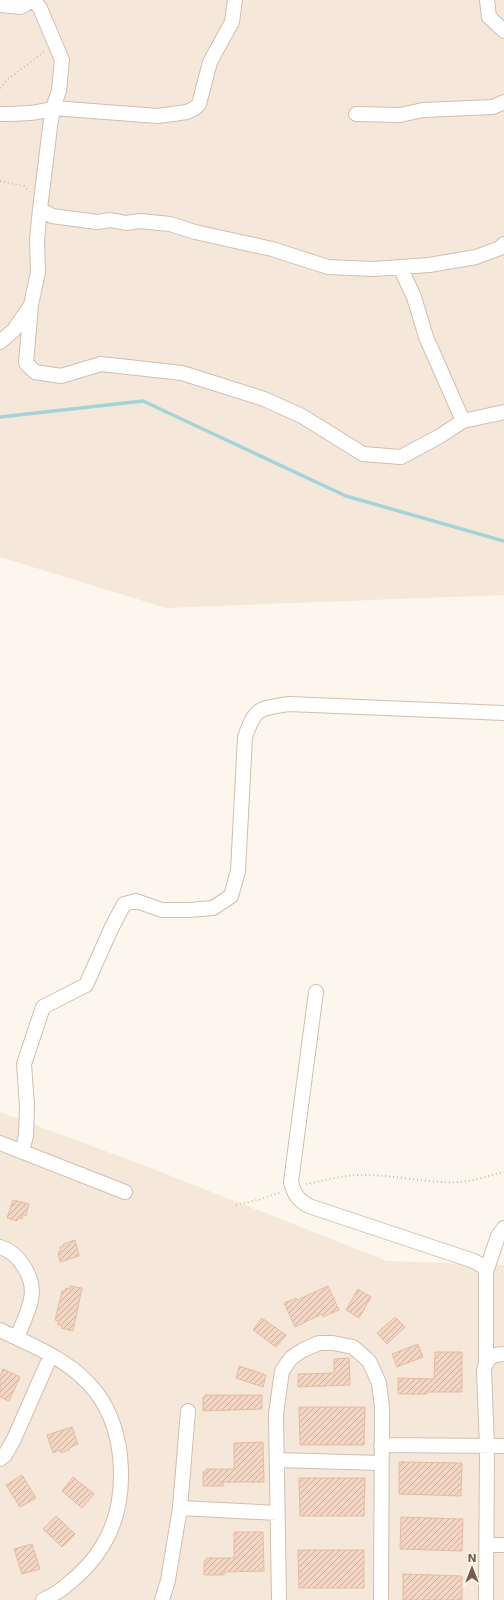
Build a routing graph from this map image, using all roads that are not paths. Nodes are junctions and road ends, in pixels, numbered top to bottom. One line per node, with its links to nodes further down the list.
1 (33, 0): 4 (street); 7 (street)
2 (235, 0): 7 (street)
3 (488, 0): 5 (street)
4 (0, 5)
5 (504, 31)
6 (504, 102): 9 (street)
7 (53, 108): 8 (street); 10 (street)
8 (0, 114)
9 (356, 114)
10 (40, 210): 12 (street); 13 (street)
11 (503, 247): 12 (street)
12 (400, 267): 16 (street)
13 (31, 305): 14 (street); 16 (street)
14 (0, 342)
15 (504, 412): 16 (street)
16 (463, 421)
17 (504, 713): 20 (street)
18 (316, 992): 24 (street)
19 (0, 1143): 20 (street)
20 (22, 1151): 21 (street)
21 (125, 1192)
22 (504, 1228): 24 (street)
23 (0, 1247): 26 (street)
24 (486, 1272): 29 (street)
25 (0, 1330): 26 (street)
26 (16, 1338): 28 (street)
27 (504, 1354): 29 (street)
28 (51, 1355): 34 (street); 41 (street)
29 (486, 1361): 32 (street)
30 (188, 1411): 37 (street)
31 (381, 1445): 32 (street); 35 (street); 36 (street)
32 (487, 1446): 33 (street); 39 (street)
33 (504, 1446)
34 (0, 1459)
35 (277, 1460): 36 (street); 38 (street)
36 (381, 1463): 44 (street)
37 (180, 1508): 38 (street); 42 (street)
38 (278, 1513): 43 (street)
39 (487, 1545): 40 (street); 45 (street)
40 (504, 1546)
41 (43, 1600)
42 (162, 1600)
43 (279, 1600)
44 (381, 1600)
45 (486, 1600)

